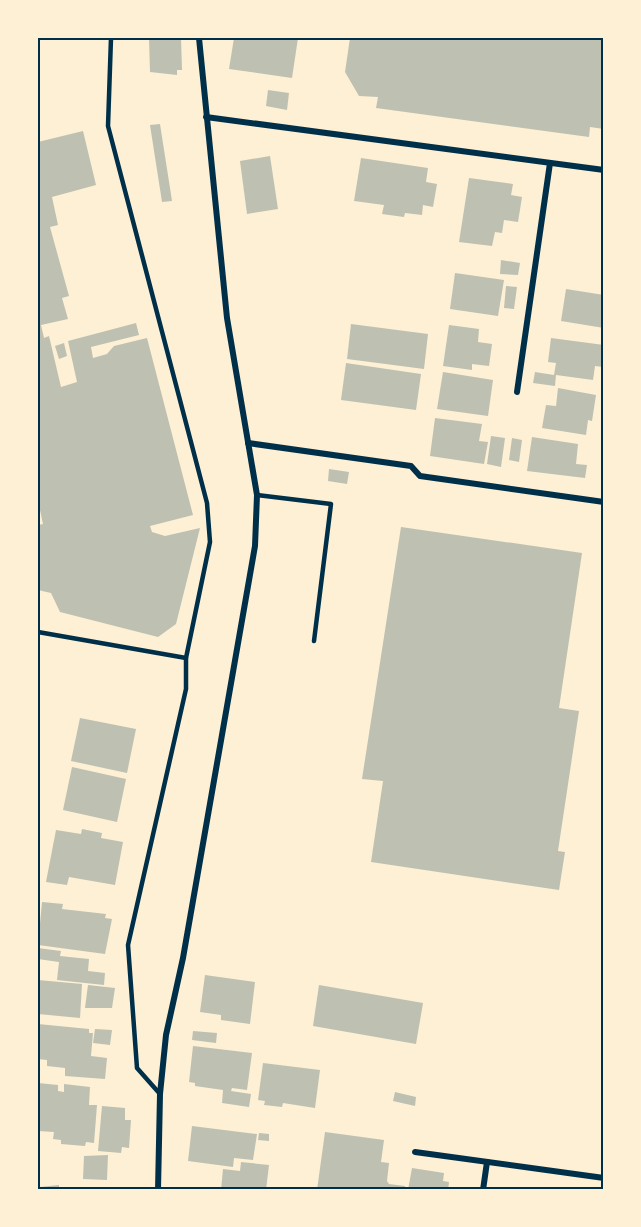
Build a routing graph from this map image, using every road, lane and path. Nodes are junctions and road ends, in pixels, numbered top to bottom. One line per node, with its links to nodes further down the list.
1 (111, 38): 12 (lane)
2 (200, 38): 3 (street)
3 (206, 117): 4 (street); 7 (street)
4 (550, 163): 5 (street); 6 (street)
5 (603, 170)
6 (517, 392)
7 (248, 443): 8 (street); 9 (street)
8 (257, 495): 11 (lane); 13 (street)
9 (603, 502)
10 (38, 632): 12 (lane)
11 (314, 641)
12 (186, 658): 13 (lane)
13 (160, 1094): 17 (street)
14 (415, 1152): 15 (street)
15 (487, 1162): 16 (street); 18 (street)
16 (603, 1178)
17 (158, 1190)
18 (483, 1190)

